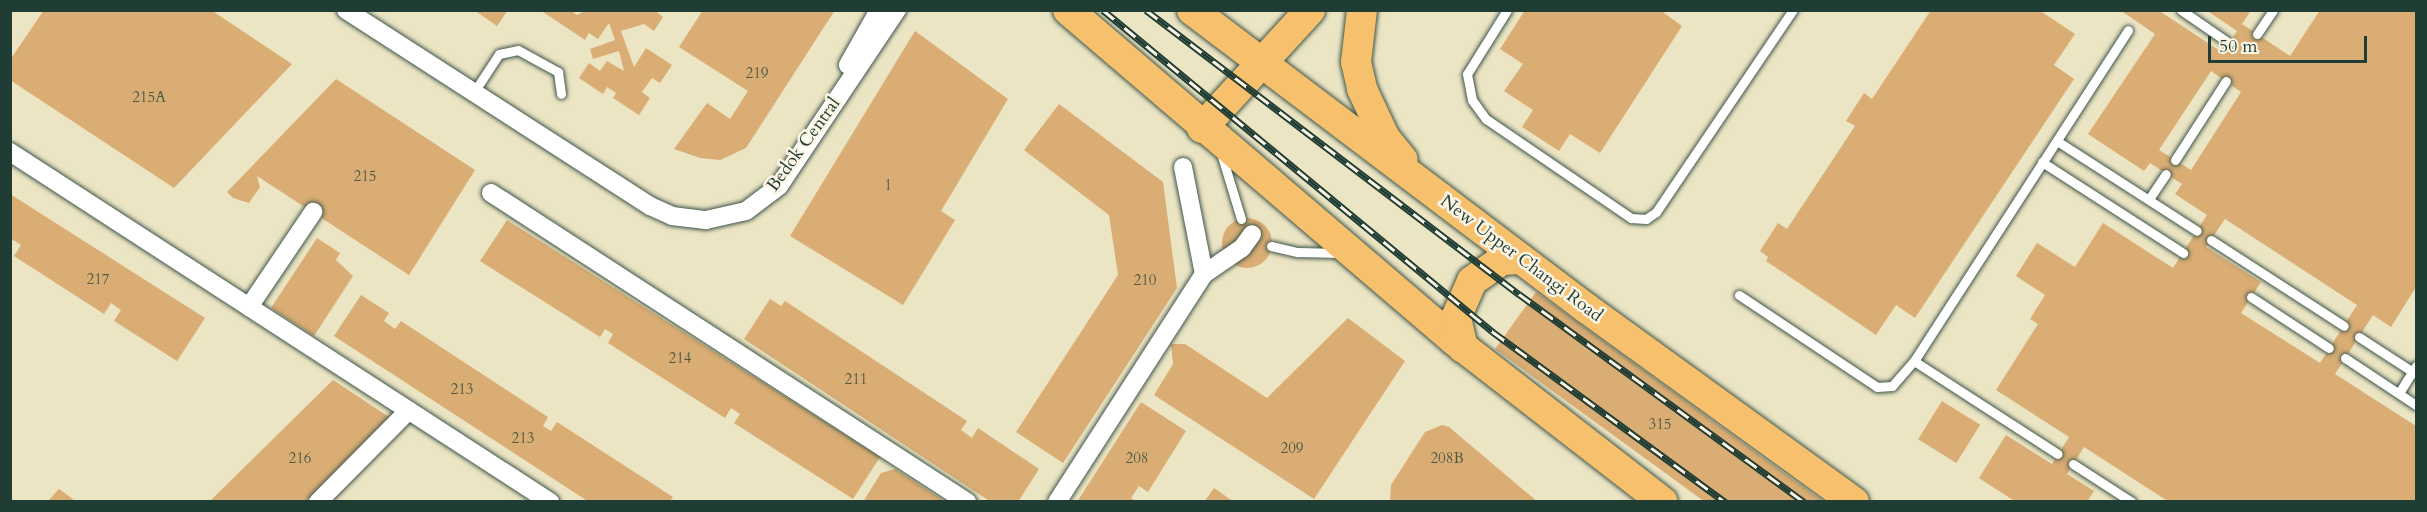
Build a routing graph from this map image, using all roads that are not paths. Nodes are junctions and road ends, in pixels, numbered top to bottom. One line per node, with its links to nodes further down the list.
1 (346, 10): 17 (street, Bedok Central)
2 (879, 10): 28 (street, Bedok Central)
3 (897, 10): 28 (street, Bedok Central)
4 (1068, 10): 19 (main road)
5 (1192, 10): 15 (main road, New Upper Changi Road)
6 (1310, 10): 15 (main road)
7 (1362, 10): 26 (main road)
8 (1507, 10): 9 (lane)
9 (1794, 10)
10 (2181, 10): 14 (lane)
11 (2272, 10): 13 (lane)
12 (2128, 30): 20 (lane)
13 (2257, 34)
14 (2229, 43)
15 (1263, 65): 19 (main road); 26 (main road, New Upper Changi Road)
16 (2226, 81): 22 (lane)
17 (474, 92): 18 (lane); 28 (street, Bedok Central)
18 (561, 94)
19 (1209, 133): 31 (lane); 37 (main road)
20 (2057, 141): 23 (lane); 29 (lane)
21 (10, 152): 42 (street)
22 (2175, 160)
23 (2042, 162): 36 (lane); 48 (lane)
24 (1183, 167): 39 (street)
25 (2166, 174): 29 (lane)
26 (1422, 186): 38 (main road, New Upper Changi Road)
27 (491, 193): 57 (street)
28 (643, 198)
29 (2149, 200): 32 (lane)
30 (313, 212): 42 (street)
31 (1241, 219)
32 (2197, 231)
33 (1252, 234): 39 (street)
34 (2211, 240): 43 (lane)
35 (1271, 246): 37 (lane)
36 (2183, 253)
37 (1350, 254): 45 (main road)
38 (1521, 259): 45 (main road); 60 (main road, New Upper Changi Road)
39 (1204, 274): 58 (street)
40 (1739, 295): 48 (lane)
41 (2251, 297): 46 (lane)
42 (249, 307): 52 (street)
43 (2344, 326)
44 (2359, 336): 49 (lane)
45 (1463, 348): 59 (main road)
46 (2330, 348)
47 (2345, 358): 50 (lane)
48 (1914, 361): 53 (lane)
49 (2415, 370): 50 (lane)
50 (2399, 393): 51 (lane)
51 (2416, 405)
52 (408, 410): 55 (street); 56 (street)
53 (2058, 454)
54 (2073, 464): 61 (lane)
55 (318, 501)
56 (549, 501)
57 (967, 501)
58 (1057, 501)
59 (1664, 501)
60 (1854, 501)
61 (2132, 501)

